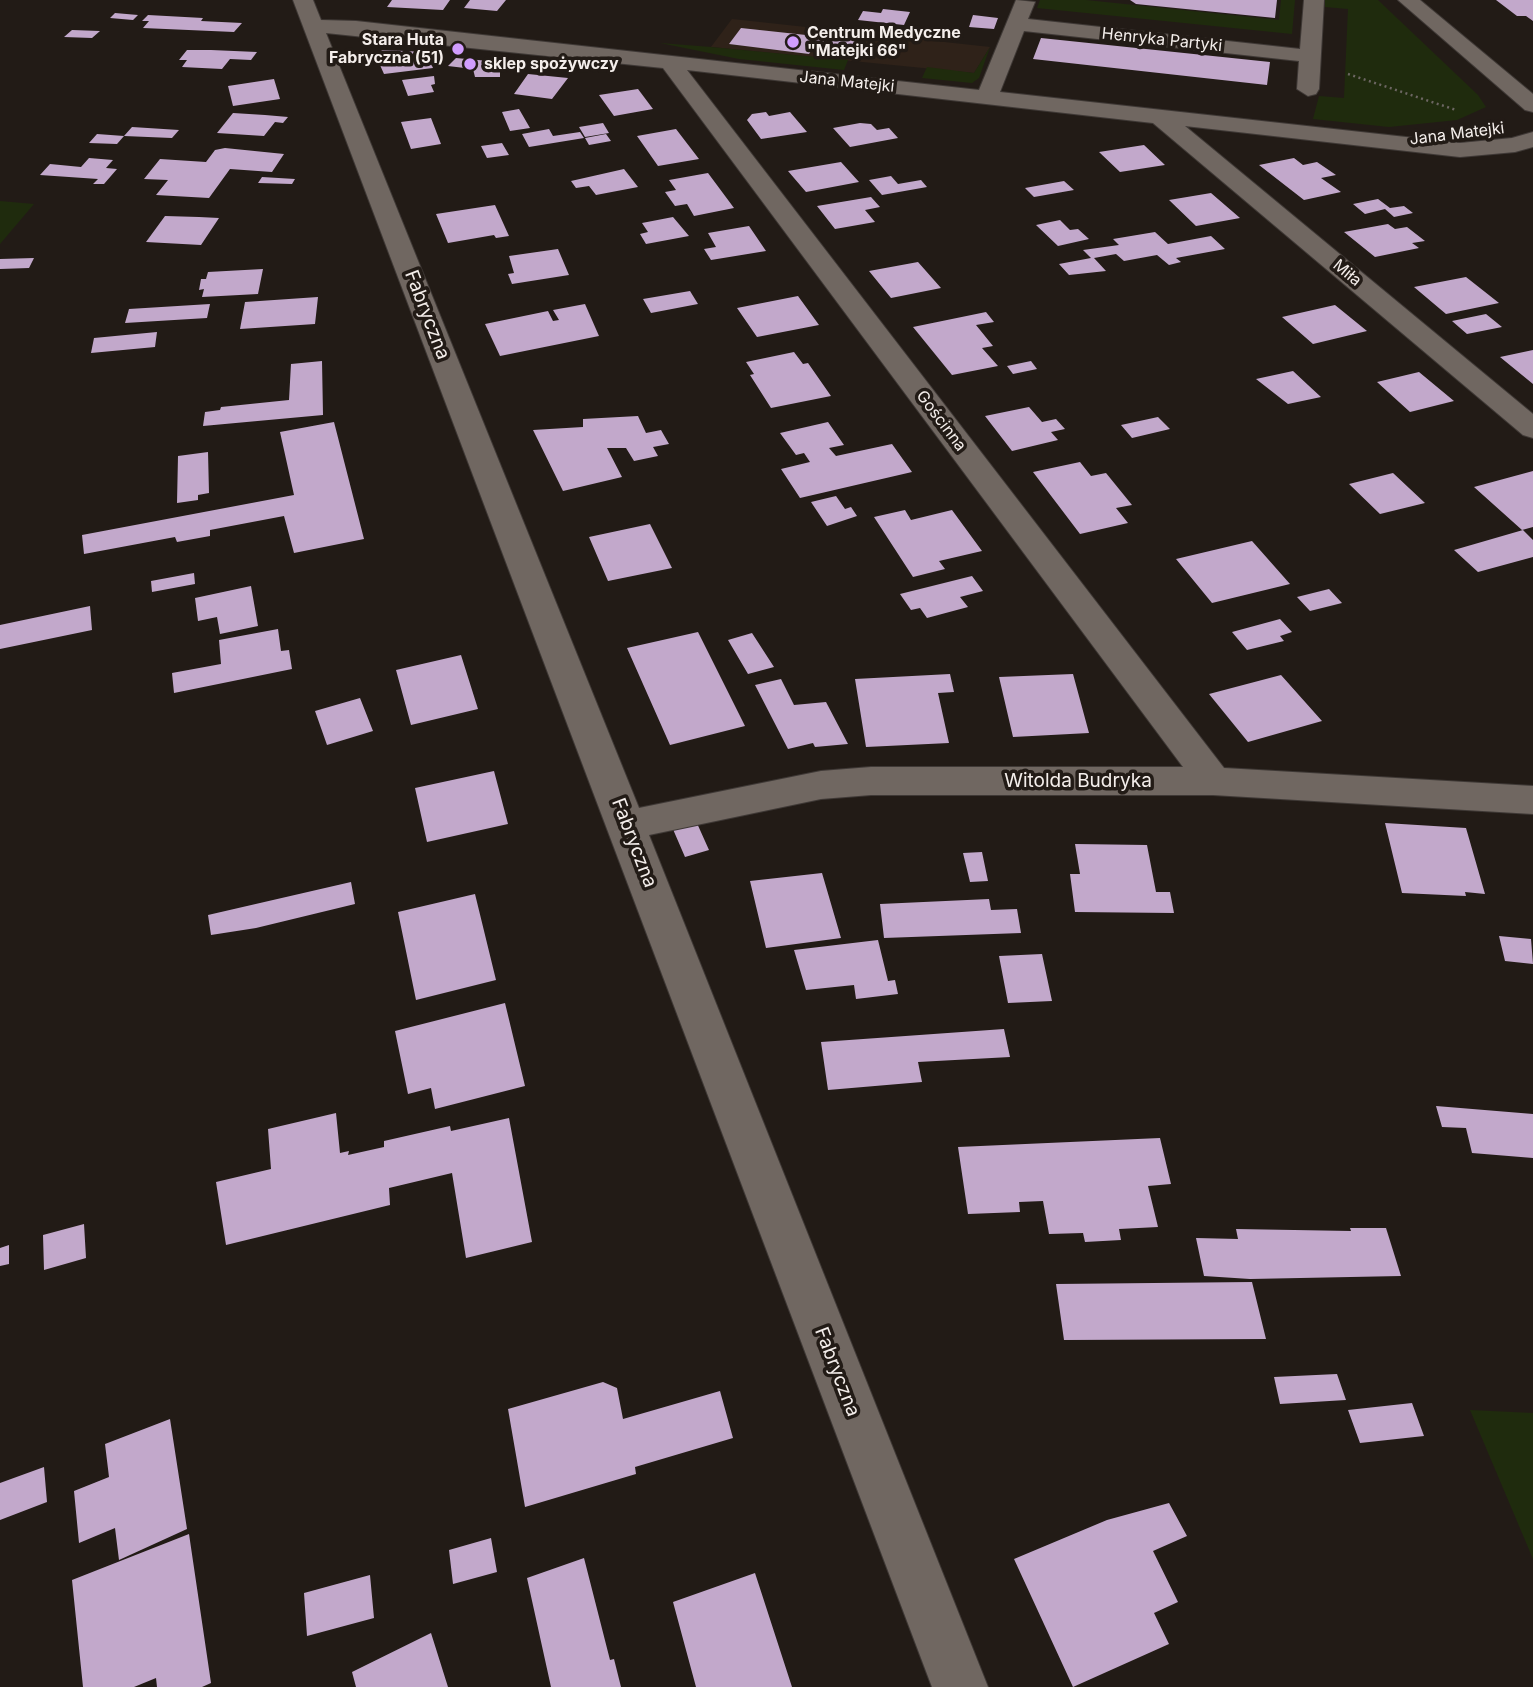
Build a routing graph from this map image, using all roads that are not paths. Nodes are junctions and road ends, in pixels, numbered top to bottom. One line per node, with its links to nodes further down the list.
1 (1026, 0): 5 (street)
2 (1314, 0): 6 (street)
3 (1408, 0): 10 (street)
4 (308, 13): 7 (street, Jana Matejki); 18 (street, Fabryczna)
5 (1016, 24): 6 (street, Henryka Partyki); 9 (street)
6 (1309, 56): 8 (street)
7 (669, 61): 9 (street, Jana Matejki); 16 (street, Gościnna)
8 (1308, 89)
9 (987, 97): 11 (street, Jana Matejki)
10 (1533, 106)
11 (1160, 117): 14 (street, Jana Matejki); 15 (street, Miła)
12 (1533, 128): 14 (street, Jana Matejki)
13 (1533, 139): 14 (street, Jana Matejki)
14 (1380, 142)
15 (1533, 429)
16 (1213, 781): 17 (street, Witolda Budryka); 18 (street, Witolda Budryka)
17 (1533, 800)
18 (627, 825): 19 (street, Fabryczna)
19 (960, 1687)

